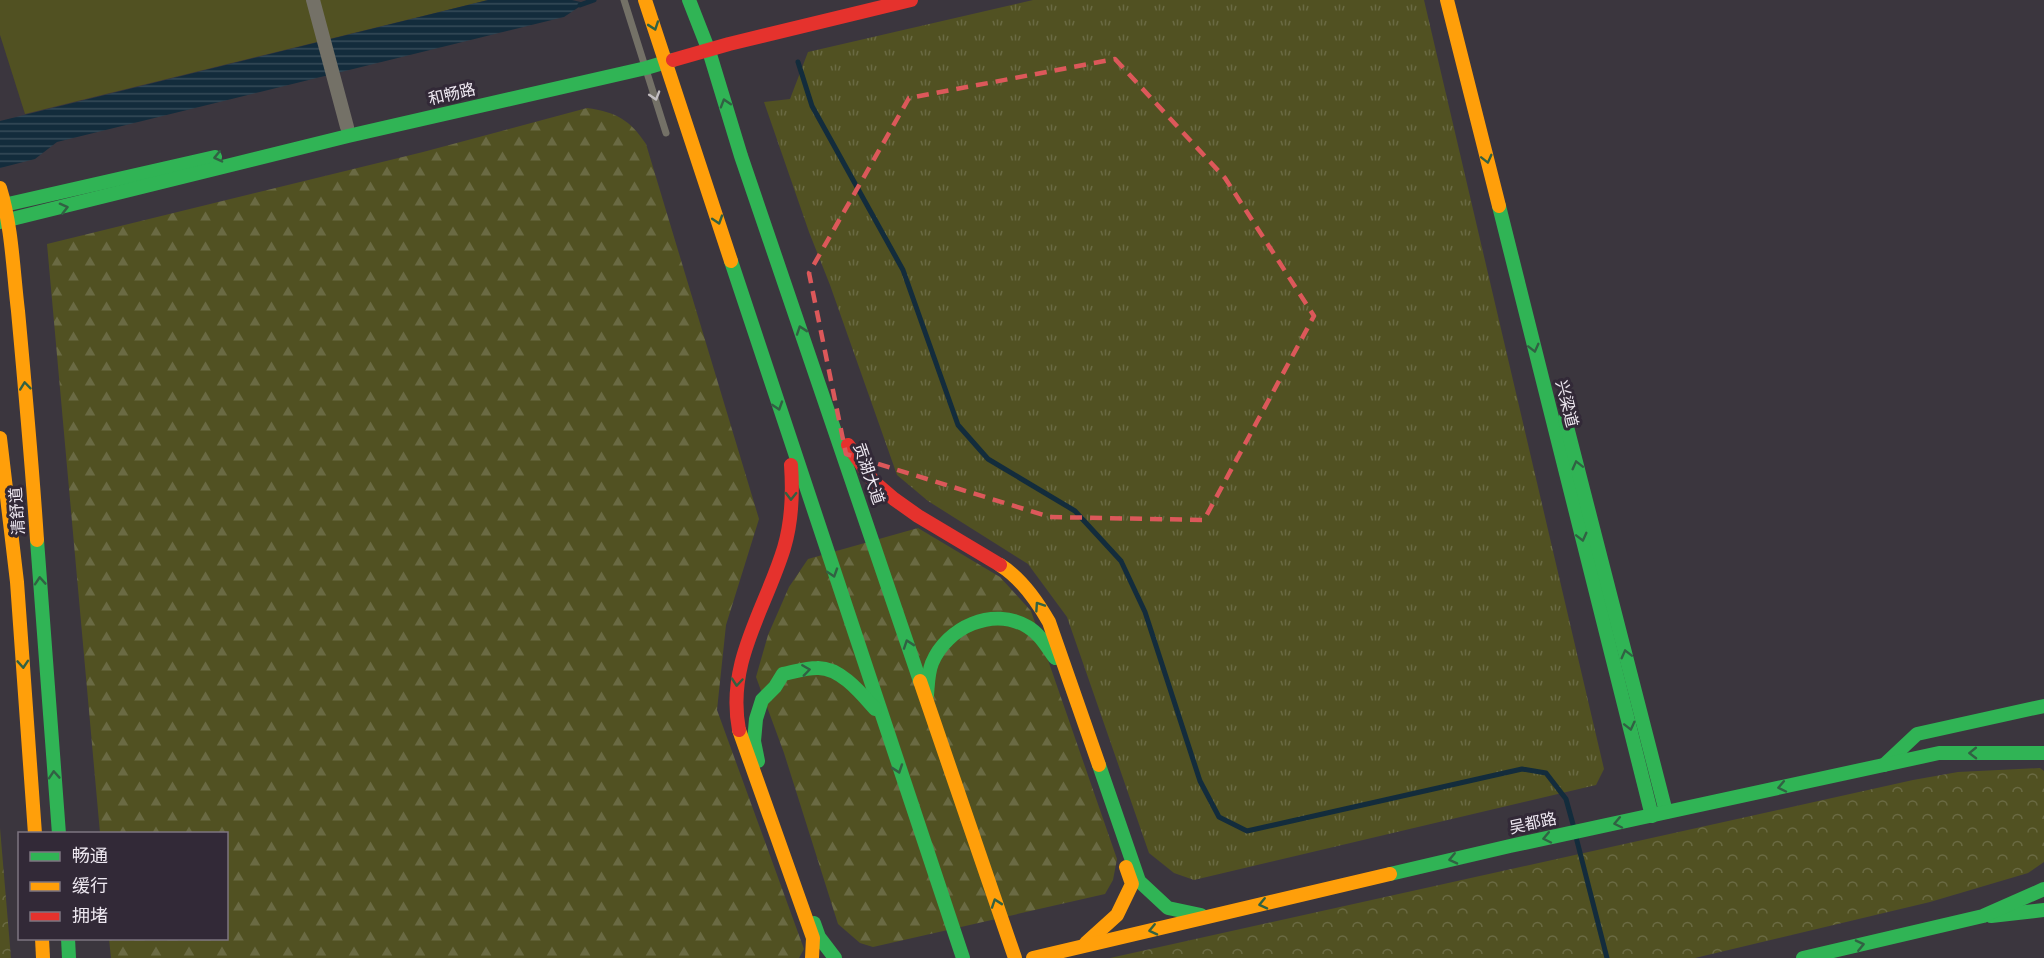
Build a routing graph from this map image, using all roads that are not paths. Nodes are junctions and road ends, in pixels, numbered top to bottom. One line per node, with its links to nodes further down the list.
1 (313, 0): 12 (street)
2 (624, 0): 11 (lane)
3 (645, 0): 10 (main road, one-way to 10)
4 (689, 0): 9 (main road, 贡湖大道)
5 (870, 0): 9 (main road, 和畅路)
6 (911, 0): 9 (main road, 和畅路)
7 (1447, 0): 25 (main road, 兴梁道, one-way to 25)
8 (1458, 0): 25 (main road, 兴梁道, one-way to 8)
9 (706, 45): 10 (main road, 和畅路); 17 (main road, 贡湖大道, one-way to 9)
10 (665, 57): 11 (main road, 和畅路); 19 (main road, one-way to 19)
11 (644, 63): 12 (main road, 和畅路); 13 (lane, one-way to 13); 16 (main road, 和畅路, one-way to 11)
12 (347, 127): 15 (main road, 和畅路, one-way to 15)
13 (666, 133)
14 (0, 188): 15 (main road, 清舒道)
15 (3, 205): 16 (main road, 清舒道)
16 (4, 221): 27 (main road, 清舒道, one-way to 16)
17 (834, 425): 20 (main road, 贡湖大道, one-way to 17); 30 (main road, one-way to 17)
18 (0, 438): 26 (main road, 清舒道, one-way to 26)
19 (788, 438): 22 (main road, one-way to 22); 37 (main road, one-way to 37)
20 (926, 699): 34 (main road); 40 (main road, 贡湖大道, one-way to 20)
21 (2044, 706): 24 (main road)
22 (880, 714): 38 (main road, one-way to 22); 39 (main road, one-way to 39)
23 (2040, 754): 24 (main road, 吴都路, one-way to 24)
24 (1884, 765): 25 (main road, 吴都路, one-way to 25)
25 (1659, 814): 30 (main road, 吴都路, one-way to 30)
26 (35, 832)
27 (58, 832)
28 (2044, 889): 31 (main road)
29 (2044, 910): 31 (main road)
30 (1210, 916): 34 (main road, 吴都路, one-way to 34)
31 (1983, 916): 42 (main road, one-way to 31)
32 (42, 940): 35 (main road)
33 (68, 940): 36 (main road)
34 (1082, 946): 41 (main road, 吴都路)
35 (43, 958)
36 (69, 958)
37 (812, 958)
38 (835, 958)
39 (963, 958)
40 (1015, 958)
41 (1033, 958)
42 (1803, 958)

